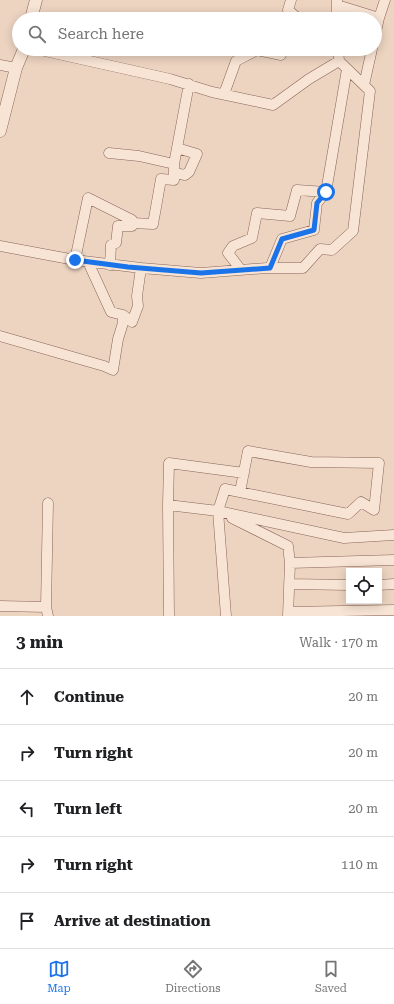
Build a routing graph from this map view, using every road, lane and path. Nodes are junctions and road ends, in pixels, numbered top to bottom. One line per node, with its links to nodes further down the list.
1 (36, 0): 5 (street)
2 (291, 0): 6 (street)
3 (385, 0): 8 (street)
4 (337, 3): 7 (street)
5 (33, 12)
6 (290, 12)
7 (362, 12)
8 (381, 12)
9 (21, 56): 16 (street)
10 (67, 56): 18 (street)
11 (244, 56): 20 (street)
12 (339, 56): 14 (street)
13 (370, 56): 19 (street)
14 (339, 61): 17 (street); 20 (street)
15 (0, 65): 16 (street)
16 (16, 68): 21 (street)
17 (347, 69): 19 (street); 25 (street)
18 (189, 84): 20 (street); 22 (street)
19 (364, 85): 32 (street)
20 (224, 94)
21 (1, 125)
22 (177, 148): 24 (street); 24 (street)
23 (109, 153): 24 (street)
24 (174, 168): 26 (street)
25 (326, 192): 32 (street); 33 (street)
26 (132, 223): 28 (street); 30 (street)
27 (0, 246): 28 (street)
28 (75, 260): 29 (street)
29 (88, 262): 30 (street); 34 (street)
30 (110, 265): 31 (street)
31 (141, 268): 33 (street); 34 (street)
32 (270, 268): 33 (street)
33 (241, 270)
34 (123, 315): 35 (street)
35 (0, 336)
36 (244, 473): 37 (street); 37 (street); 39 (street)
37 (240, 492): 40 (street)
38 (48, 503): 52 (street)
39 (168, 504): 40 (street); 54 (street)
40 (218, 511): 41 (street); 43 (street); 55 (street)
41 (394, 535)
42 (394, 560): 44 (street)
43 (290, 563): 44 (street); 45 (street)
44 (365, 566)
45 (289, 584): 47 (street); 53 (street)
46 (394, 584): 48 (street)
47 (346, 585)
48 (382, 585)
49 (0, 606): 52 (street)
50 (366, 606): 51 (street); 53 (street)
51 (394, 610)
52 (47, 612)
53 (288, 614)
54 (169, 616)
55 (226, 616)

